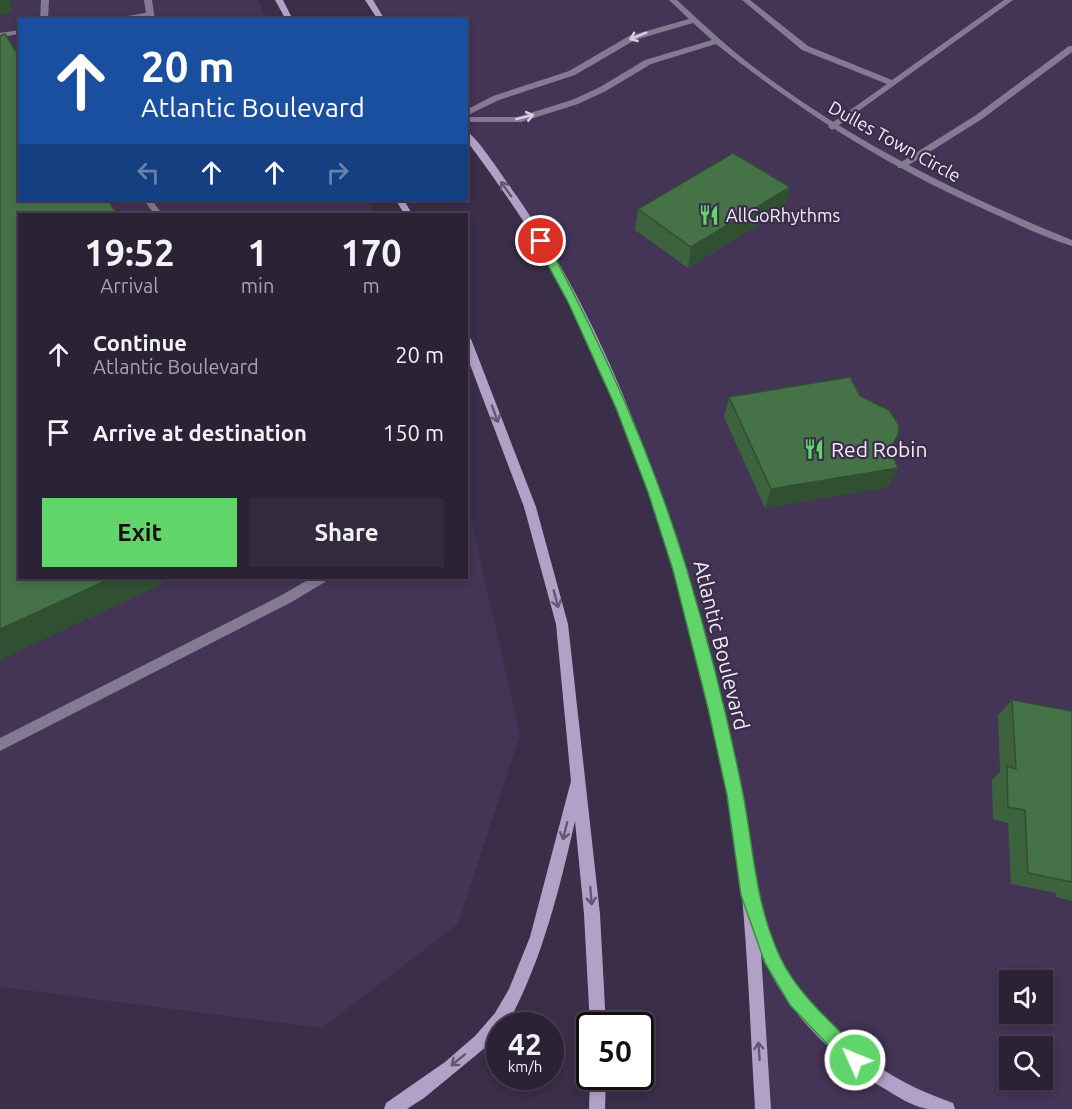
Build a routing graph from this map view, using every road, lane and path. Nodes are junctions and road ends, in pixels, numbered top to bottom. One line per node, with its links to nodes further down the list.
1 (45, 0): 9 (street)
2 (148, 0): 8 (street)
3 (279, 0): 10 (main road)
4 (369, 0): 11 (main road)
5 (673, 0): 12 (street, Dulles Town Circle)
6 (746, 0): 17 (street)
7 (1009, 0): 17 (street)
8 (150, 17)
9 (44, 18)
10 (289, 18)
11 (381, 18)
12 (694, 20): 15 (street, Dulles Town Circle); 18 (street, one-way to 18)
13 (18, 32): 14 (street)
14 (0, 35)
15 (718, 41): 19 (street, one-way to 15); 20 (street, Dulles Town Circle)
16 (1072, 48): 22 (street)
17 (893, 83): 20 (street)
18 (468, 113)
19 (468, 119)
20 (832, 127): 22 (street, Dulles Town Circle)
21 (468, 136): 28 (main road, Atlantic Boulevard, one-way to 21)
22 (901, 166): 23 (street, Dulles Town Circle)
23 (1072, 243)
24 (468, 344): 27 (main road, one-way to 27)
25 (319, 579): 26 (street)
26 (0, 745)
27 (579, 775): 29 (main road, one-way to 29); 31 (main road, one-way to 31)
28 (749, 895): 33 (main road, Atlantic Boulevard, one-way to 28); 34 (main road)
29 (597, 1012)
30 (598, 1090): 32 (main road)
31 (392, 1109)
32 (597, 1109)
33 (763, 1109)
34 (947, 1109)

